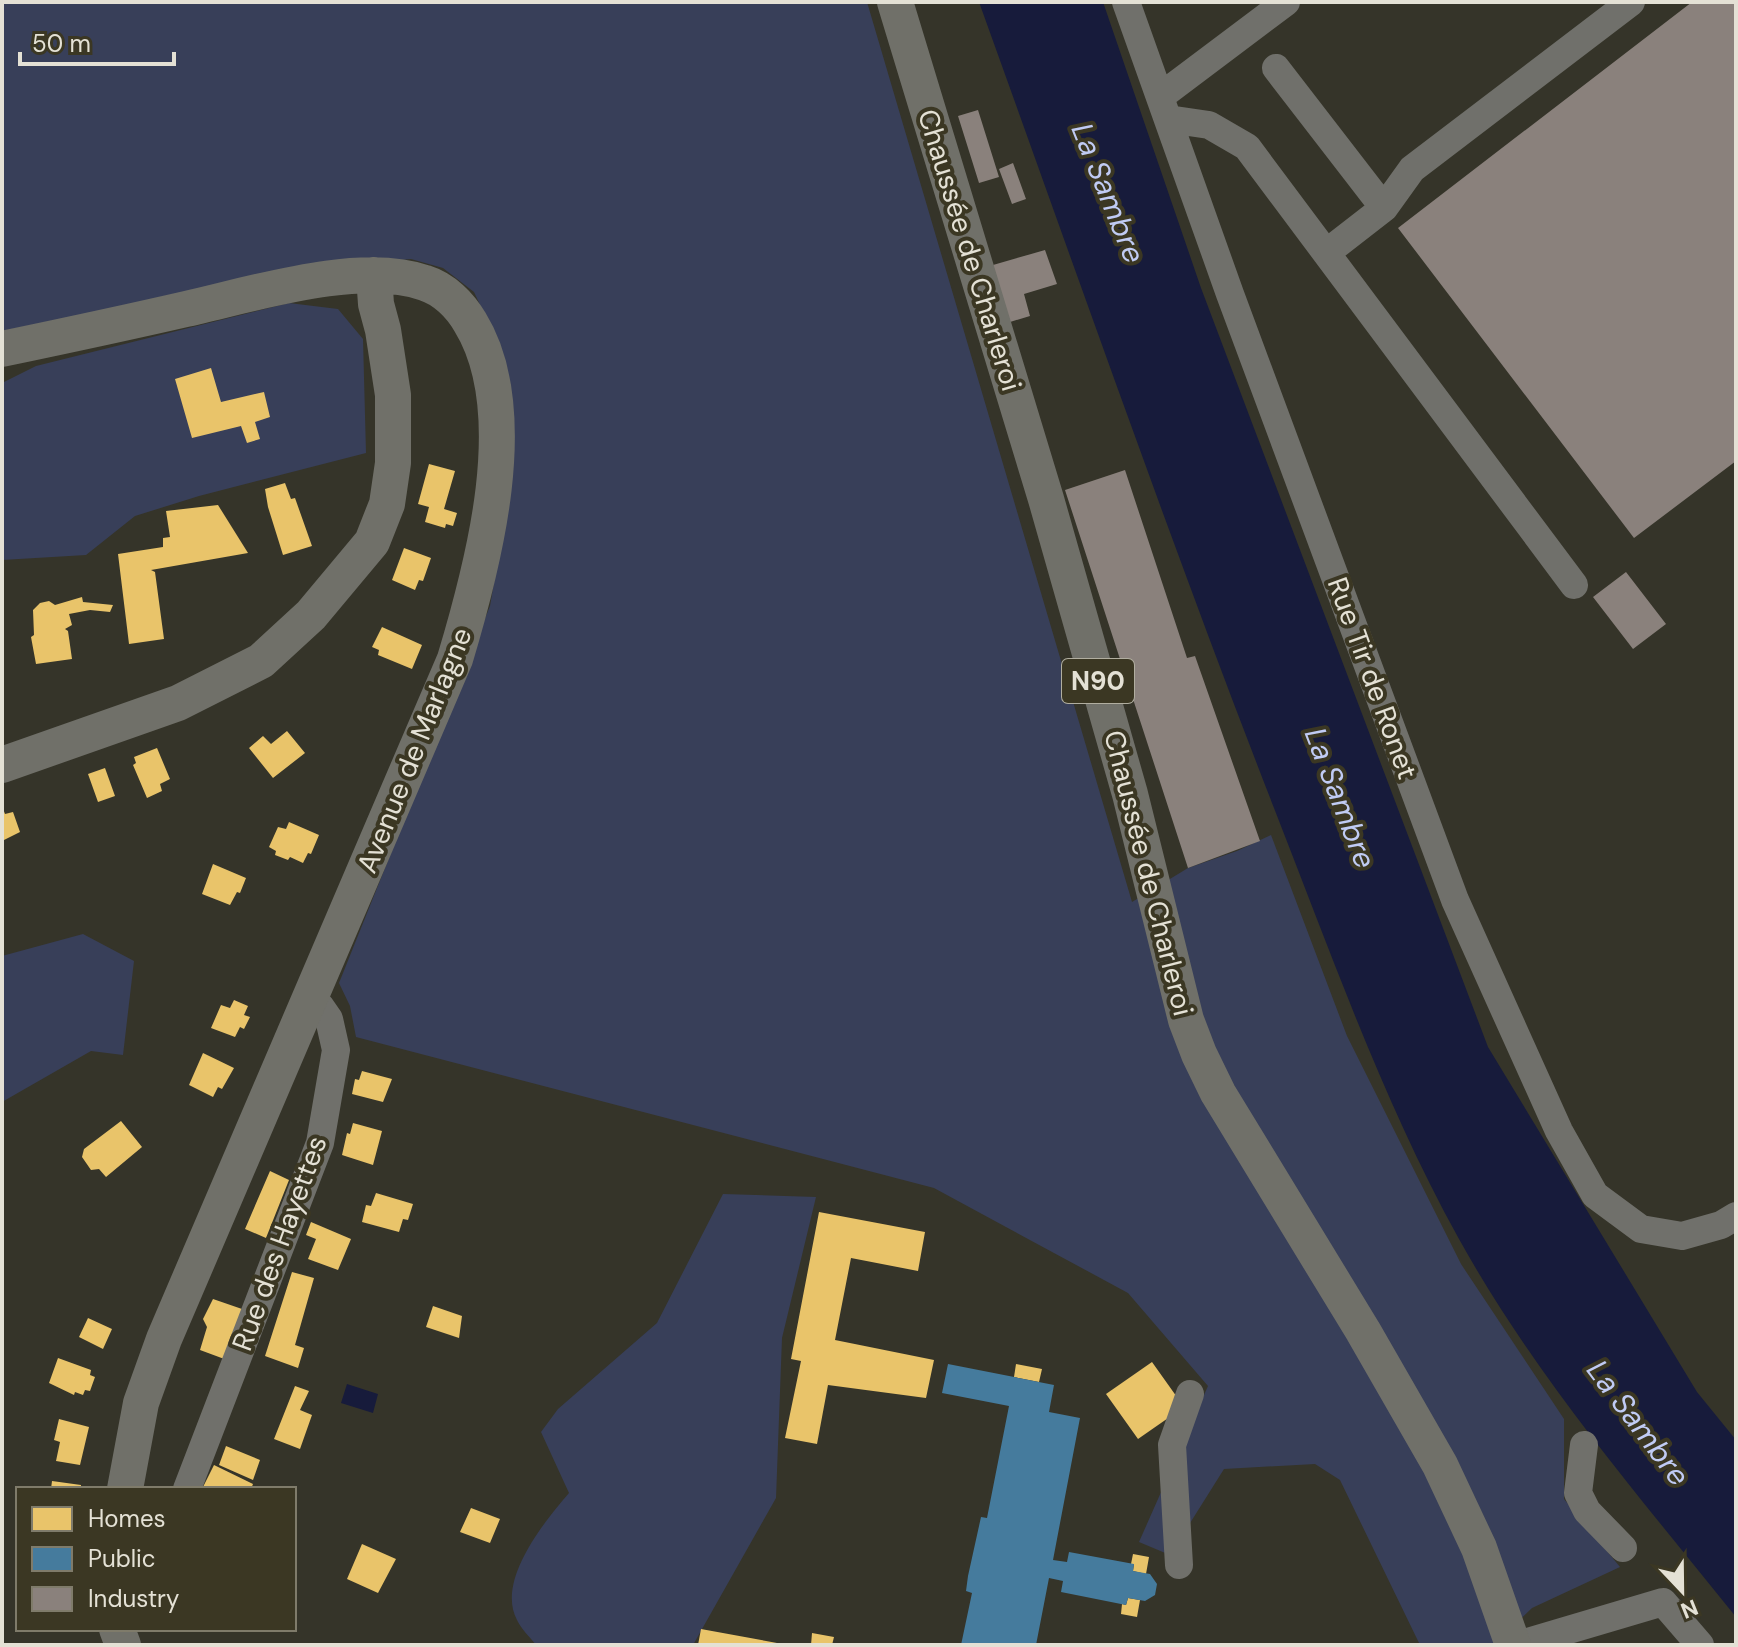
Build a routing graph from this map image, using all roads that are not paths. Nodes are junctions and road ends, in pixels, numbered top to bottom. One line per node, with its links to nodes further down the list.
1 (895, 2): 21 (main road, Chaussée de Charleroi / N90)
2 (1126, 2): 6 (street, Rue Tir de Ronet)
3 (1286, 2): 6 (street)
4 (1631, 2): 7 (street)
5 (1276, 68): 7 (street)
6 (1164, 107): 8 (street); 14 (street, Rue Tir de Ronet)
7 (1384, 208): 8 (street)
8 (1326, 253): 11 (street)
9 (374, 275): 10 (main road, Avenue de Marlagne); 12 (main road); 13 (main road, Avenue de Marlagne)
10 (2, 349)
11 (1574, 585)
12 (2, 765)
13 (309, 1000): 17 (main road, Avenue de Marlagne); 18 (street, Rue des Hayettes)
14 (1736, 1216)
15 (1190, 1394): 20 (street)
16 (1584, 1445): 19 (street)
17 (125, 1487)
18 (188, 1487)
19 (1623, 1548)
20 (1179, 1565)
21 (1516, 1645): 22 (street)
22 (1700, 1645)

